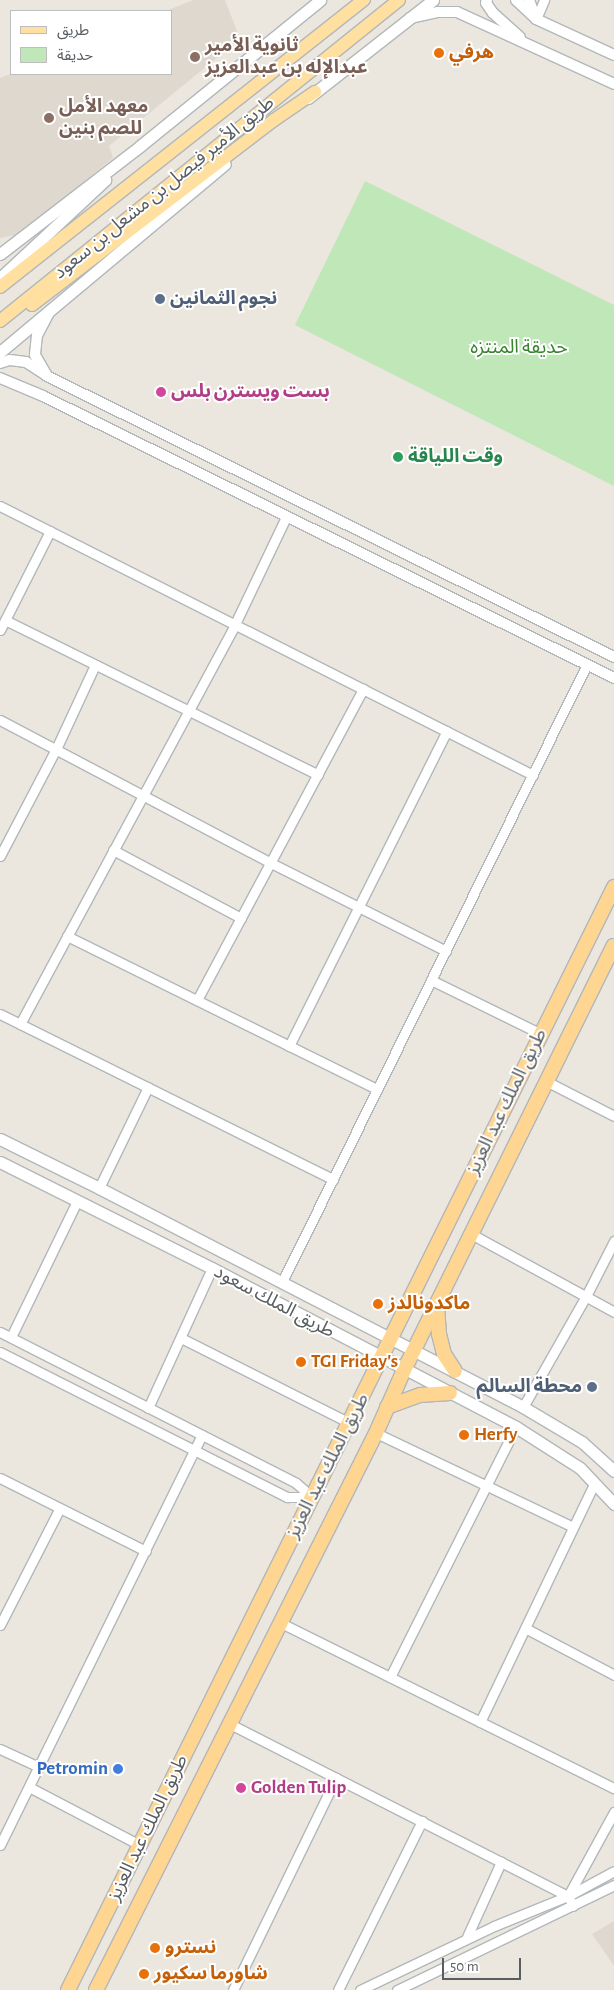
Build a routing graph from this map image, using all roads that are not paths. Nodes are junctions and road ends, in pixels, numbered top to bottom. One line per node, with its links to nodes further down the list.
1 (364, 0): 18 (main road, طريق الأمير فيصل بن مشعل بن سعود)
2 (399, 0): 20 (main road, طريق الأمير فيصل بن مشعل بن سعود)
3 (433, 0): 9 (main road)
4 (487, 0): 11 (street)
5 (516, 0): 10 (street)
6 (529, 0): 10 (street)
7 (544, 0): 10 (street)
8 (317, 2): 15 (main road)
9 (410, 18): 11 (street); 14 (main road)
10 (536, 19): 12 (street)
11 (529, 45): 13 (street)
12 (614, 55)
13 (614, 84)
14 (315, 92): 19 (main road); 21 (main road)
15 (140, 146): 16 (main road); 17 (main road)
16 (0, 254)
17 (0, 278)
18 (0, 287)
19 (50, 311): 22 (main road); 24 (street)
20 (0, 321)
21 (0, 325)
22 (0, 352)
23 (0, 363): 24 (street)
24 (47, 376): 32 (street)
25 (0, 378): 27 (street)
26 (0, 506): 28 (street)
27 (286, 517): 30 (street); 33 (street)
28 (50, 531): 29 (street); 30 (street)
29 (5, 620): 31 (street); 34 (street)
30 (235, 624): 36 (street); 37 (street)
31 (0, 630)
32 (614, 657)
33 (587, 664): 35 (street); 42 (street)
34 (95, 665): 37 (street); 40 (street)
35 (614, 678)
36 (363, 689): 39 (street); 41 (street)
37 (188, 712): 41 (street); 43 (street)
38 (0, 720): 40 (street)
39 (447, 731): 42 (street); 48 (street)
40 (56, 749): 43 (street); 45 (street)
41 (318, 775): 46 (street)
42 (533, 775): 52 (street)
43 (142, 796): 44 (street); 46 (street)
44 (113, 850): 49 (street); 50 (street)
45 (0, 856)
46 (270, 863): 48 (street); 49 (street)
47 (614, 887): 57 (highway, طريق الملك عبد العزيز)
48 (358, 908): 52 (street); 58 (street)
49 (241, 918): 54 (street)
50 (67, 936): 54 (street); 56 (street)
51 (614, 946): 59 (highway, طريق الملك عبد العزيز)
52 (446, 951): 53 (street)
53 (431, 980): 57 (street); 61 (street)
54 (197, 1000): 58 (street)
55 (0, 1014): 56 (street)
56 (20, 1024): 60 (street)
57 (541, 1034): 77 (highway, طريق الملك عبد العزيز)
58 (289, 1046): 61 (street)
59 (546, 1081): 62 (street); 68 (highway, طريق الملك عبد العزيز)
60 (148, 1087): 65 (street); 66 (street)
61 (377, 1089): 65 (street)
62 (614, 1116)
63 (0, 1139): 66 (main road, طريق الملك سعود)
64 (0, 1162): 67 (main road, طريق الملك سعود)
65 (333, 1179): 71 (street)
66 (99, 1188): 71 (main road, طريق الملك سعود)
67 (77, 1201): 70 (main road, طريق الملك سعود); 76 (street)
68 (473, 1235): 72 (street); 73 (highway, طريق الملك عبد العزيز)
69 (614, 1241): 72 (street)
70 (212, 1268): 78 (street); 81 (main road, طريق الملك سعود)
71 (282, 1282): 77 (main road, طريق الملك سعود)
72 (585, 1298): 74 (street); 86 (street)
73 (437, 1306): 79 (highway, طريق الملك عبد العزيز); 83 (highway)
74 (614, 1312)
75 (0, 1332): 76 (street)
76 (10, 1337): 87 (street)
77 (390, 1337): 79 (main road, طريق الملك سعود); 81 (highway, طريق الملك عبد العزيز)
78 (181, 1338): 87 (street); 88 (street)
79 (414, 1351): 82 (highway, طريق الملك عبد العزيز); 83 (main road, طريق الملك سعود)
80 (0, 1352): 92 (street)
81 (380, 1358): 82 (main road, طريق الملك سعود); 88 (highway, طريق الملك عبد العزيز)
82 (404, 1370): 84 (main road, طريق الملك سعود); 85 (highway, طريق الملك عبد العزيز)
83 (455, 1371): 86 (main road, طريق الملك سعود)
84 (450, 1393): 85 (highway); 89 (main road, طريق الملك سعود)
85 (387, 1407): 90 (highway, طريق الملك عبد العزيز)
86 (523, 1407): 93 (main road, طريق الملك سعود)
87 (148, 1408): 91 (street)
88 (350, 1423): 97 (highway, طريق الملك عبد العزيز)
89 (516, 1428): 95 (main road, طريق الملك سعود); 96 (street)
90 (376, 1433): 96 (street); 102 (highway, طريق الملك عبد العزيز)
91 (202, 1436): 92 (street); 97 (street)
92 (196, 1450): 97 (street); 101 (street)
93 (614, 1471)
94 (0, 1478): 99 (street)
95 (594, 1484): 98 (main road, طريق الملك سعود); 100 (street)
96 (486, 1485): 100 (street); 106 (street)
97 (312, 1497): 117 (highway, طريق الملك عبد العزيز)
98 (614, 1504)
99 (60, 1508): 101 (street); 103 (street)
100 (573, 1527): 104 (street)
101 (146, 1551): 110 (street)
102 (281, 1623): 106 (street); 108 (highway, طريق الملك عبد العزيز)
103 (0, 1625)
104 (525, 1628): 105 (street); 107 (street)
105 (614, 1675)
106 (390, 1677): 107 (street)
107 (480, 1722): 113 (street)
108 (230, 1724): 111 (street); 125 (highway, طريق الملك عبد العزيز)
109 (0, 1749): 110 (street)
110 (39, 1767): 112 (street)
111 (336, 1778): 115 (street); 126 (street)
112 (29, 1787): 116 (street); 117 (street)
113 (614, 1788)
114 (614, 1812): 121 (street)
115 (422, 1822): 118 (street); 127 (street)
116 (0, 1845)
117 (140, 1845): 124 (highway, طريق الملك عبد العزيز)
118 (501, 1862): 121 (street); 123 (street)
119 (614, 1871): 121 (street)
120 (614, 1884): 122 (street)
121 (568, 1896): 122 (street); 123 (street)
122 (573, 1906): 129 (street)
123 (466, 1939): 128 (street)
124 (68, 1990)
125 (96, 1990)
126 (232, 1990)
127 (338, 1990)
128 (360, 1990)
129 (396, 1990)

